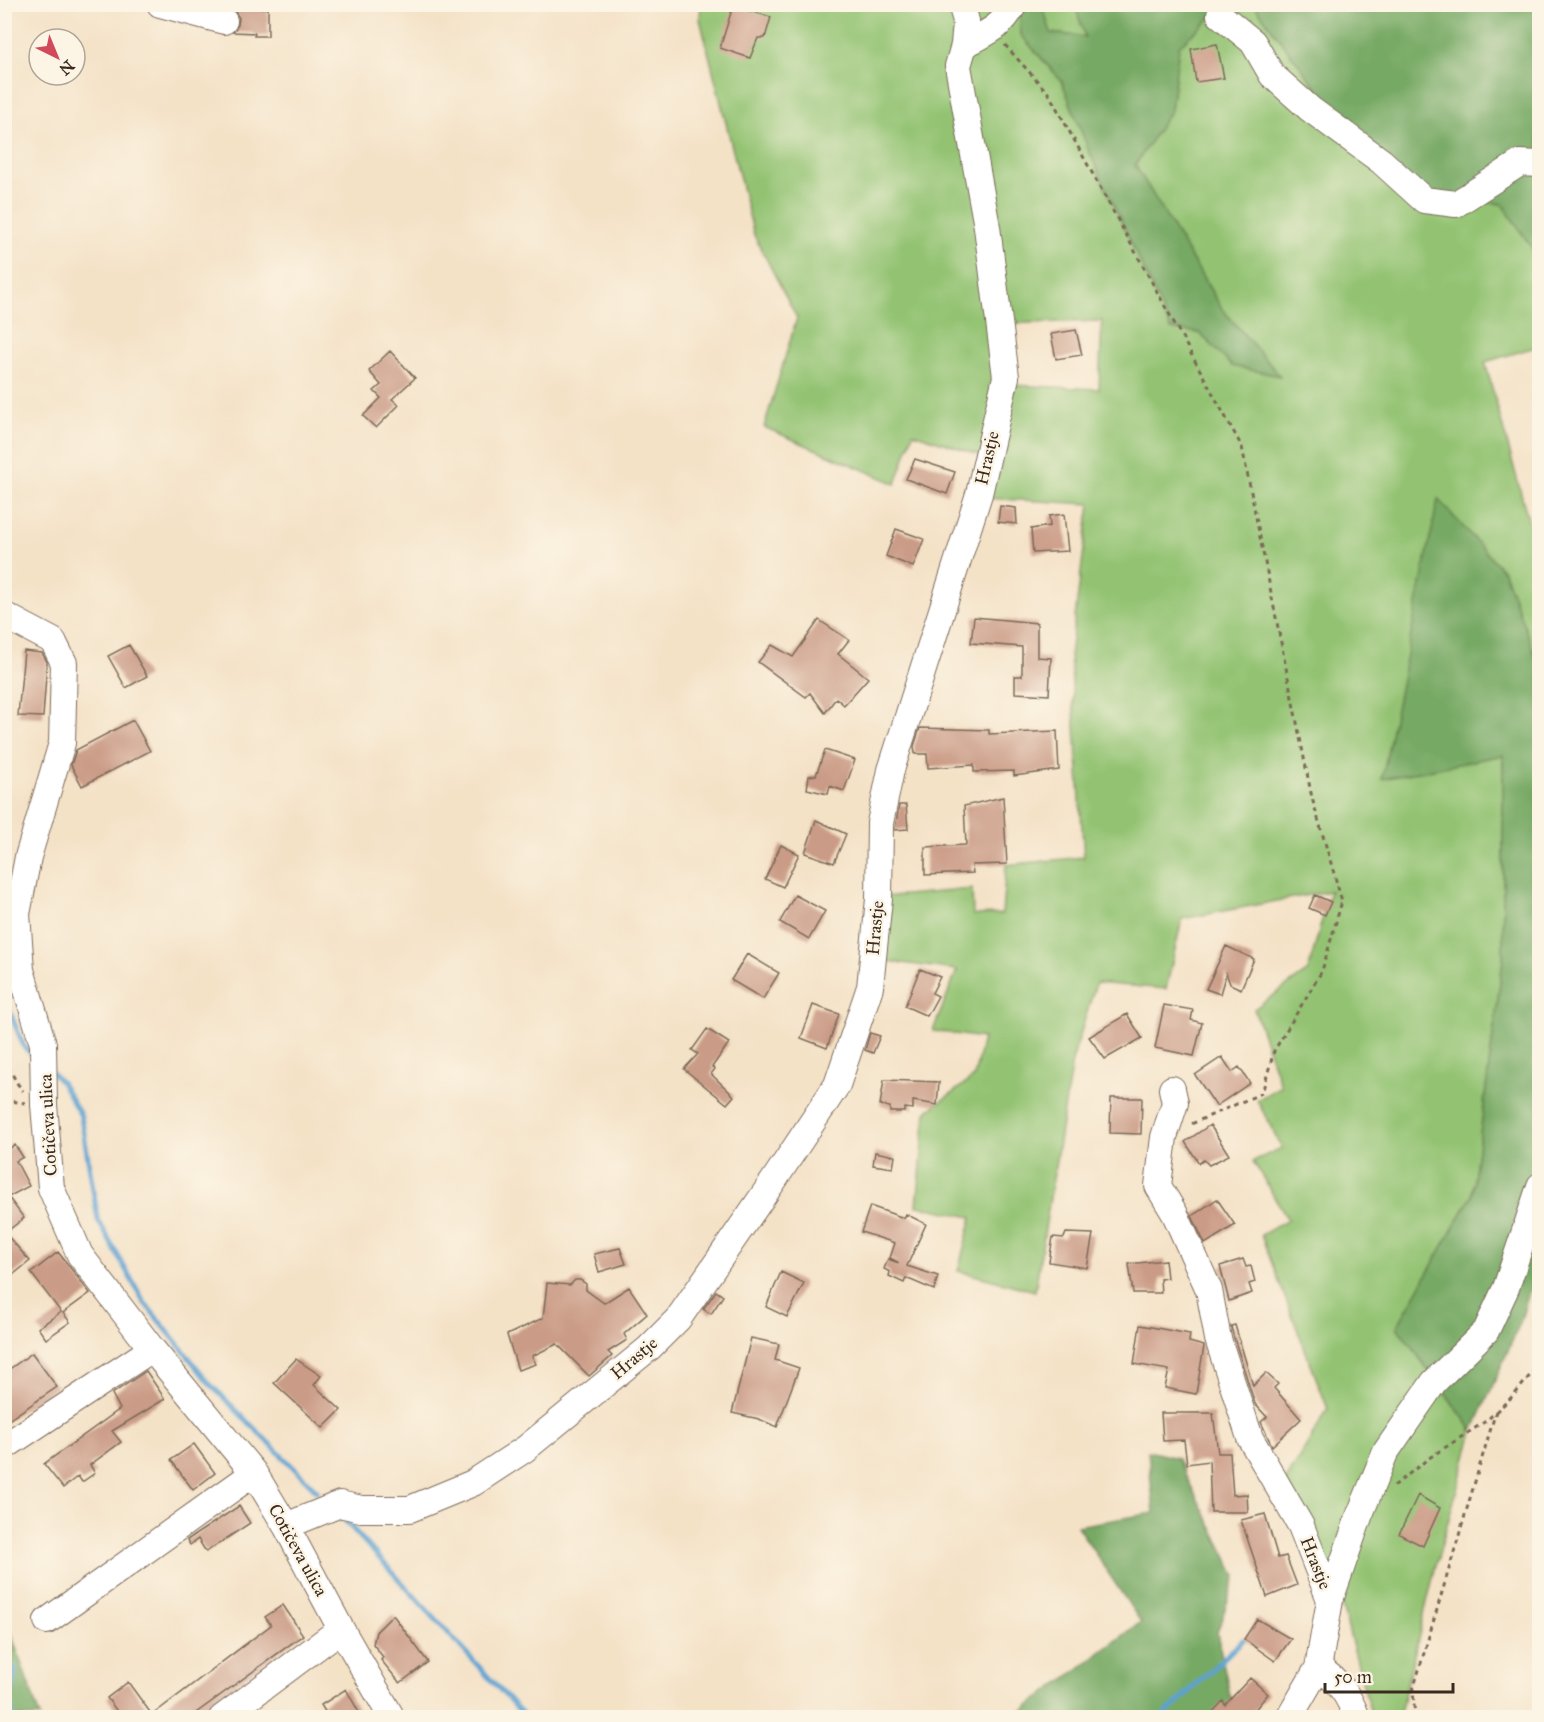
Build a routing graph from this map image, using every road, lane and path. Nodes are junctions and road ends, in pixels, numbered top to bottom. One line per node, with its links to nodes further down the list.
1 (160, 4): 5 (street)
2 (962, 4): 7 (street, Hrastje)
3 (1014, 4): 6 (street)
4 (1220, 15): 8 (street)
5 (224, 21)
6 (992, 31): 7 (street); 11 (path)
7 (964, 45): 19 (street, Hrastje)
8 (1539, 164)
9 (4, 615): 13 (street, Cotičeva ulica)
10 (1172, 1089): 11 (street, Hrastje)
11 (1164, 1137): 20 (street, Hrastje)
12 (1539, 1186): 20 (street, Hrastje)
13 (152, 1348): 16 (street); 17 (street, Cotičeva ulica)
14 (1539, 1364): 15 (path)
15 (1496, 1411): 18 (path); 28 (path)
16 (4, 1447)
17 (254, 1473): 19 (street, Cotičeva ulica); 21 (street)
18 (1386, 1493)
19 (286, 1526): 22 (street, Cotičeva ulica)
20 (1330, 1600): 23 (street)
21 (47, 1621)
22 (341, 1629): 24 (street); 25 (street, Cotičeva ulica)
23 (1318, 1668): 26 (street); 27 (street)
24 (222, 1718)
25 (392, 1718)
26 (1289, 1718)
27 (1357, 1718)
28 (1415, 1718)

